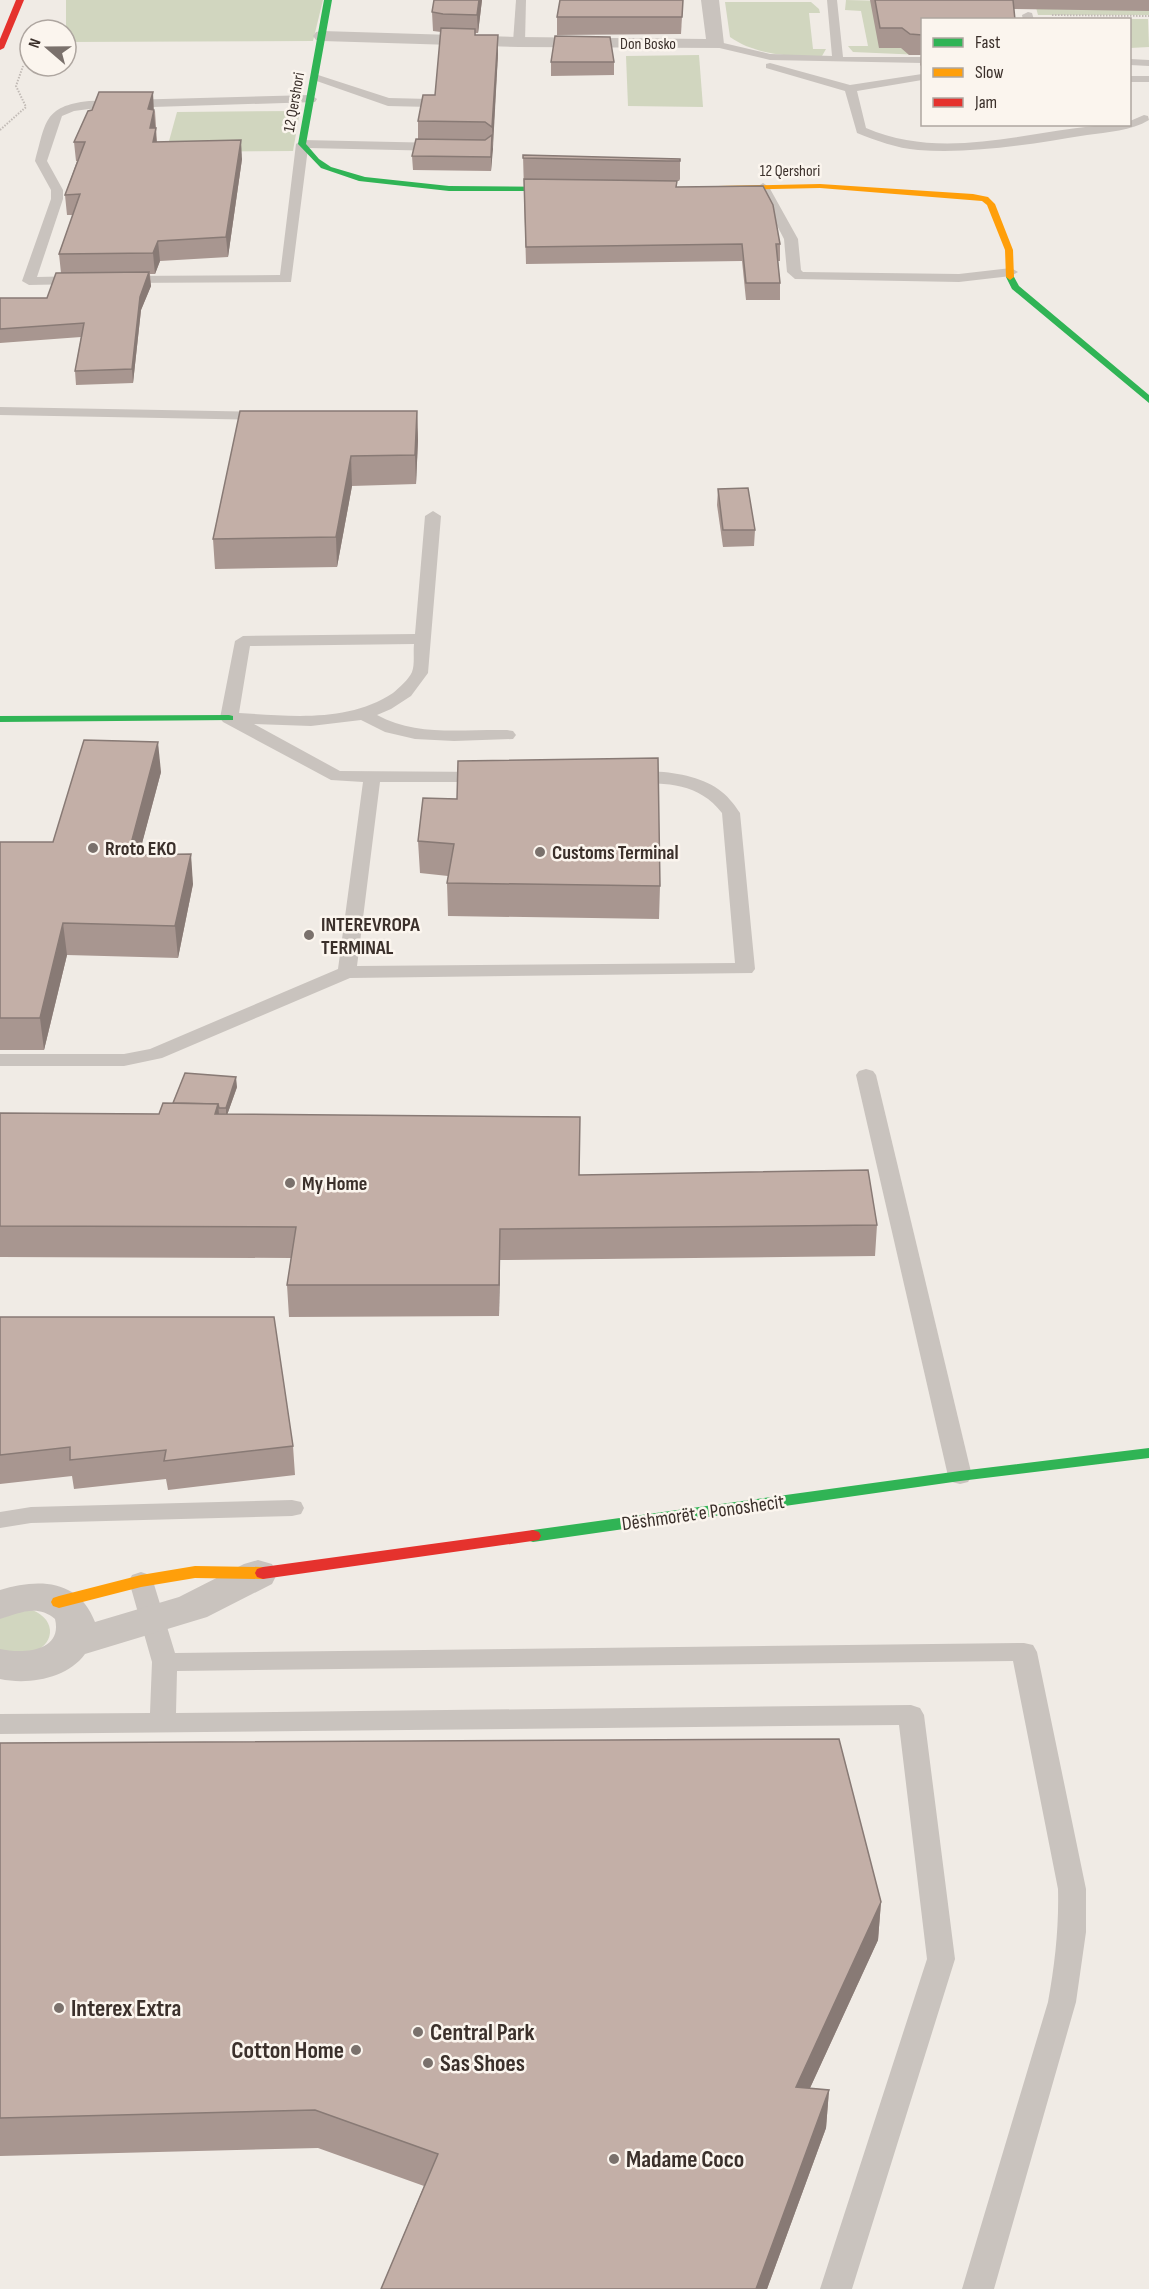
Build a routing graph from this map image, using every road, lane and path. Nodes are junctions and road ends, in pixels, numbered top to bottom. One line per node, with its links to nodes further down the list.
1 (20, 0): 11 (main road)
2 (328, 0): 8 (main road, 12 Qershori)
3 (521, 0): 9 (lane)
4 (710, 0): 10 (street)
5 (832, 0): 13 (lane)
6 (1149, 16): 7 (path)
7 (1028, 17)
8 (322, 36): 9 (street, Don Bosko); 17 (main road, 12 Qershori)
9 (519, 42): 10 (street, Don Bosko)
10 (715, 44): 12 (lane)
11 (0, 48)
12 (736, 50): 13 (lane); 22 (lane)
13 (838, 60): 14 (lane)
14 (921, 60)
15 (1131, 62): 16 (lane)
16 (1149, 63)
17 (315, 77): 23 (main road, 12 Qershori); 24 (lane)
18 (921, 77): 22 (lane)
19 (19, 78): 28 (path)
20 (1131, 79): 21 (lane)
21 (1149, 79)
22 (850, 89): 27 (lane)
23 (311, 99): 29 (main road, 12 Qershori); 29 (lane)
24 (430, 103)
25 (1144, 119): 26 (lane)
26 (1131, 123)
27 (1115, 126)
28 (0, 130)
29 (302, 144): 30 (lane); 32 (main road, 12 Qershori)
30 (451, 147)
31 (763, 187): 33 (main road, 12 Qershori); 34 (main road, 12 Qershori); 34 (lane)
32 (587, 189)
33 (704, 189)
34 (1011, 272): 35 (main road, 12 Qershori)
35 (1149, 400)
36 (0, 411): 37 (lane)
37 (284, 416)
38 (433, 516): 39 (lane)
39 (423, 639): 40 (lane); 41 (lane)
40 (363, 714): 41 (lane); 43 (lane)
41 (229, 718): 42 (main road); 46 (lane)
42 (0, 719)
43 (507, 735)
44 (503, 777): 46 (lane)
45 (610, 777): 47 (lane)
46 (371, 786): 47 (lane)
47 (347, 972): 48 (lane)
48 (0, 1060)
49 (866, 1075): 51 (lane)
50 (1149, 1453): 51 (main road, Dëshmorët e Ponoshecit)
51 (960, 1476): 54 (main road, Dëshmorët e Ponoshecit)
52 (292, 1508): 53 (lane)
53 (0, 1520)
54 (258, 1574): 55 (main road, Dëshmorët e Ponoshecit); 58 (street, Dëshmorët e Ponoshecit)
55 (141, 1581): 56 (main road, Dëshmorët e Ponoshecit); 58 (lane)
56 (59, 1602): 57 (street, Dëshmorët e Ponoshecit); 59 (street)
57 (0, 1605)
58 (152, 1618): 59 (street, Dëshmorët e Ponoshecit); 60 (lane)
59 (71, 1644): 61 (street, Dëshmorët e Ponoshecit)
60 (165, 1662): 62 (lane); 65 (lane)
61 (0, 1664)
62 (162, 1723): 63 (lane); 64 (lane)
63 (0, 1724)
64 (836, 2289)
65 (978, 2289)

